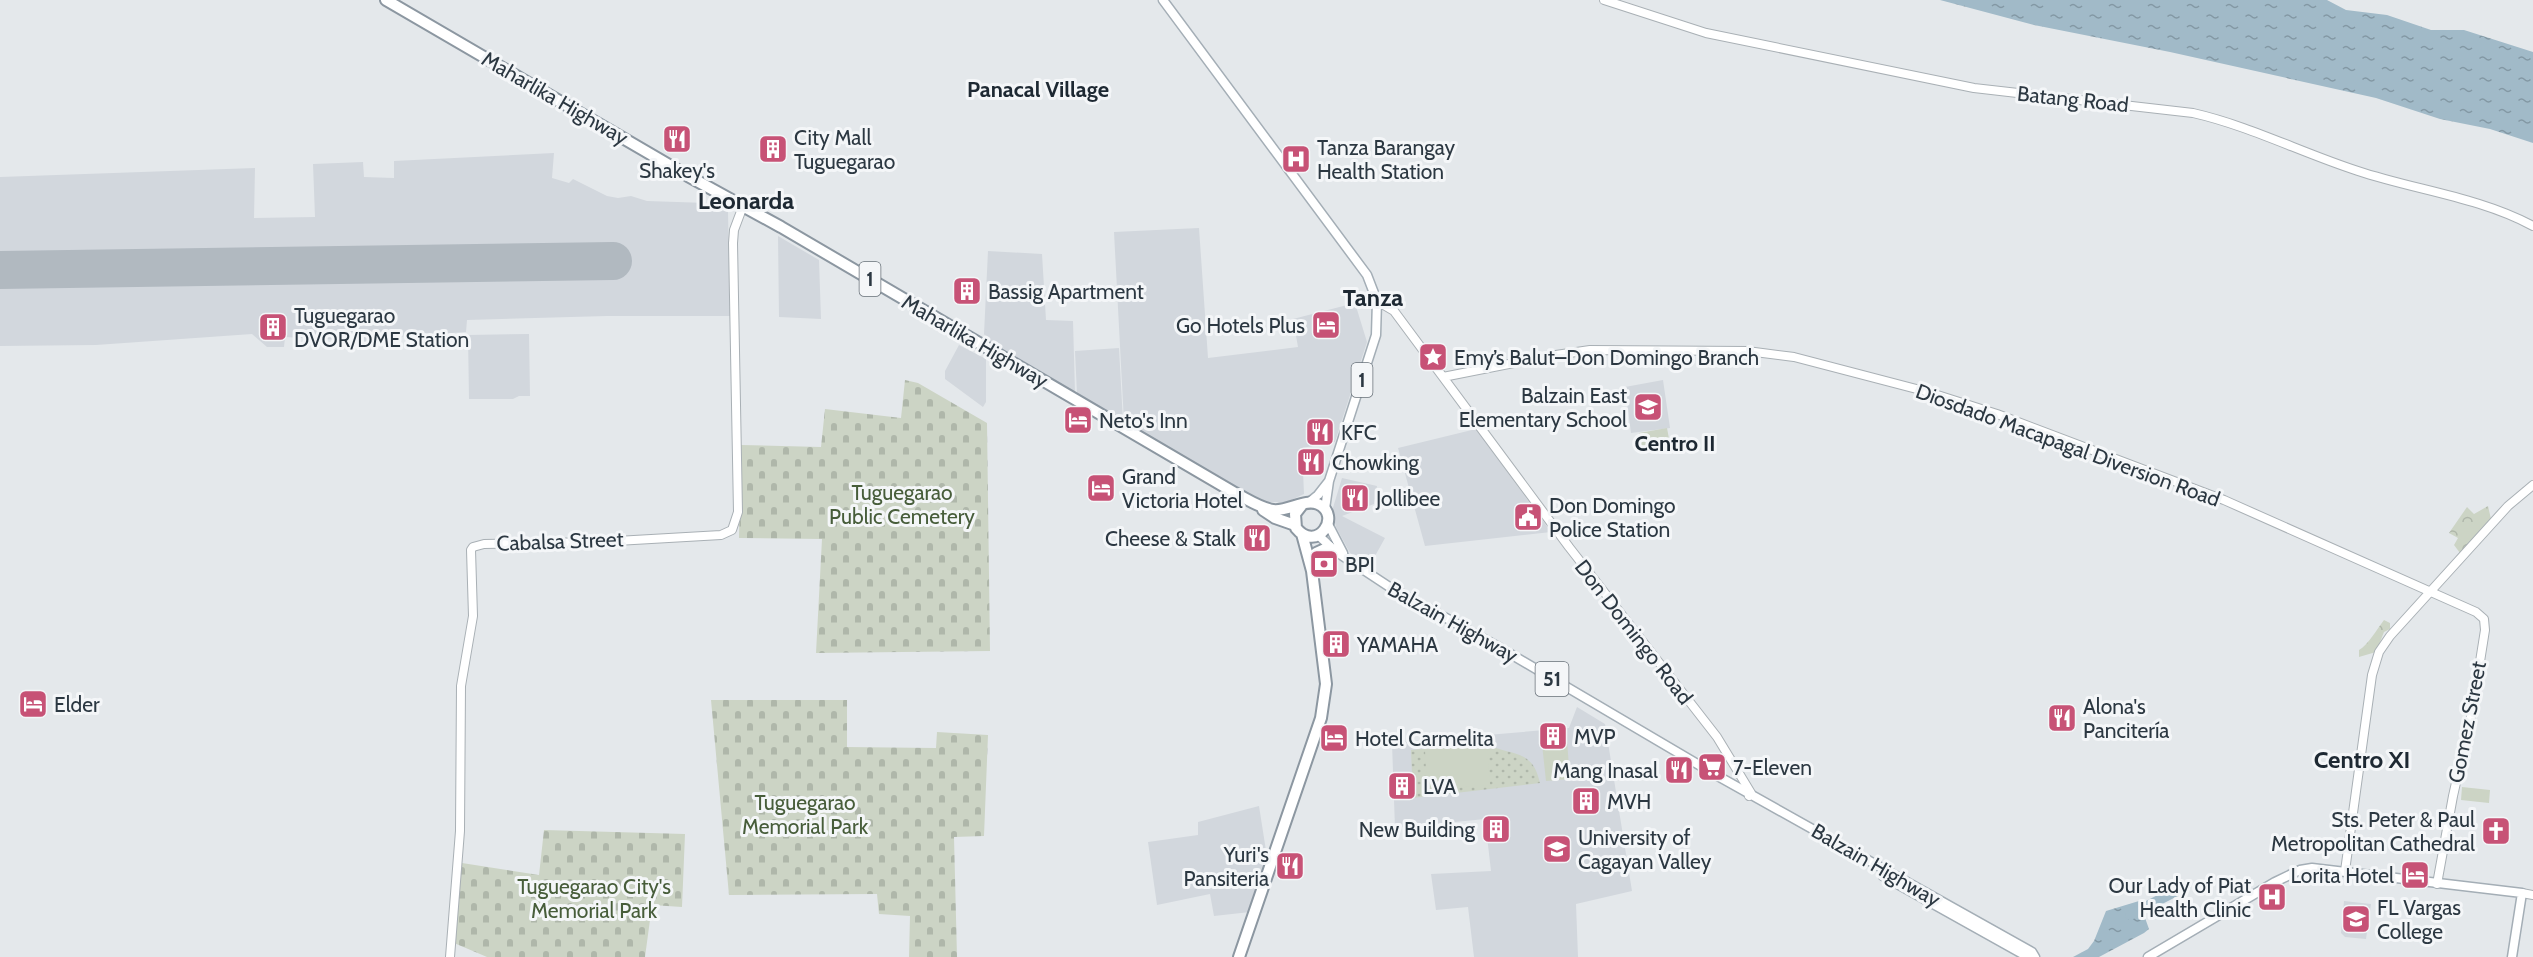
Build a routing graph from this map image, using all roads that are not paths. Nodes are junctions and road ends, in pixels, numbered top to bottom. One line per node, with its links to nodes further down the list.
1 (386, 0): 4 (highway, Maharlika Highway / 1)
2 (1163, 0): 6 (main road, 1)
3 (1604, 0): 5 (main road, Batang Road)
4 (743, 206): 10 (highway, Maharlika Highway / 1); 25 (main road, Cabalsa Street)
5 (2533, 226)
6 (1377, 301): 7 (main road, Don Domingo Road); 8 (main road, 1)
7 (1443, 377): 19 (main road, Diosdado Macapagal Diversion Road); 20 (main road, Don Domingo Road)
8 (1329, 481): 11 (main road, 1); 12 (main road, 1)
9 (2533, 485): 19 (main road)
10 (1253, 502): 11 (highway, Maharlika Highway / 1); 14 (highway, Maharlika Highway / 1)
11 (1305, 504): 12 (highway, 1); 14 (highway, 1)
12 (1325, 509): 13 (highway, 1)
13 (1328, 524): 15 (highway); 17 (main road, 51)
14 (1299, 530): 15 (highway, 1); 18 (highway)
15 (1316, 536): 16 (main road, 51); 18 (highway)
16 (1329, 547): 17 (main road, 51); 18 (highway)
17 (1348, 558): 20 (main road, Balzain Highway / 51)
18 (1310, 562): 26 (highway)
19 (2429, 592): 21 (main road); 22 (main road, Gomez Street)
20 (1750, 795): 27 (main road, Balzain Highway / 51); 28 (main road, Balzain Highway / 51)
21 (2345, 872): 22 (main road); 29 (main road)
22 (2437, 884): 23 (main road)
23 (2522, 893): 24 (main road); 30 (main road)
24 (2533, 895)
25 (450, 957)
26 (1239, 957)
27 (2028, 957)
28 (2035, 957)
29 (2148, 957)
30 (2512, 957)

